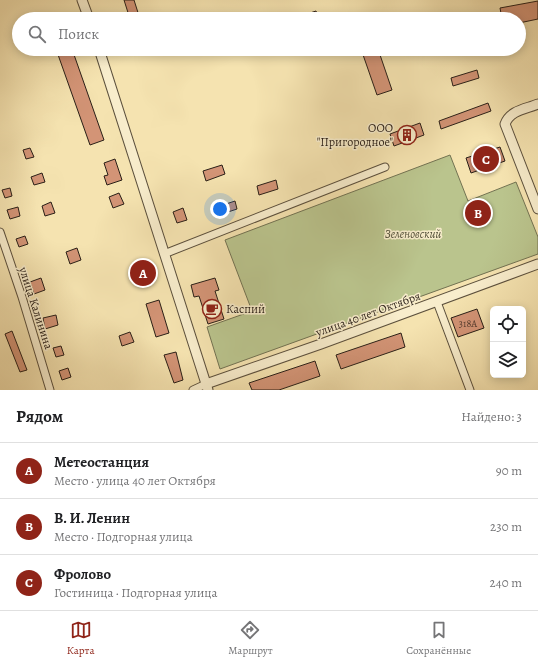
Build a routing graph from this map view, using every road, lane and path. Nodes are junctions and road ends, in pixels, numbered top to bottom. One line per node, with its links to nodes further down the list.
1 (82, 0): 2 (street)
2 (86, 12)
3 (101, 56): 8 (street)
4 (538, 104): 6 (street)
5 (385, 167): 8 (street)
6 (538, 209)
7 (0, 232): 12 (street, улица Калинина)
8 (164, 254): 11 (street)
9 (538, 264): 10 (street, улица 40 лет Октября)
10 (437, 302): 11 (street, улица 40 лет Октября); 14 (street)
11 (207, 387): 13 (street)
12 (50, 390)
13 (193, 390)
14 (470, 390)

